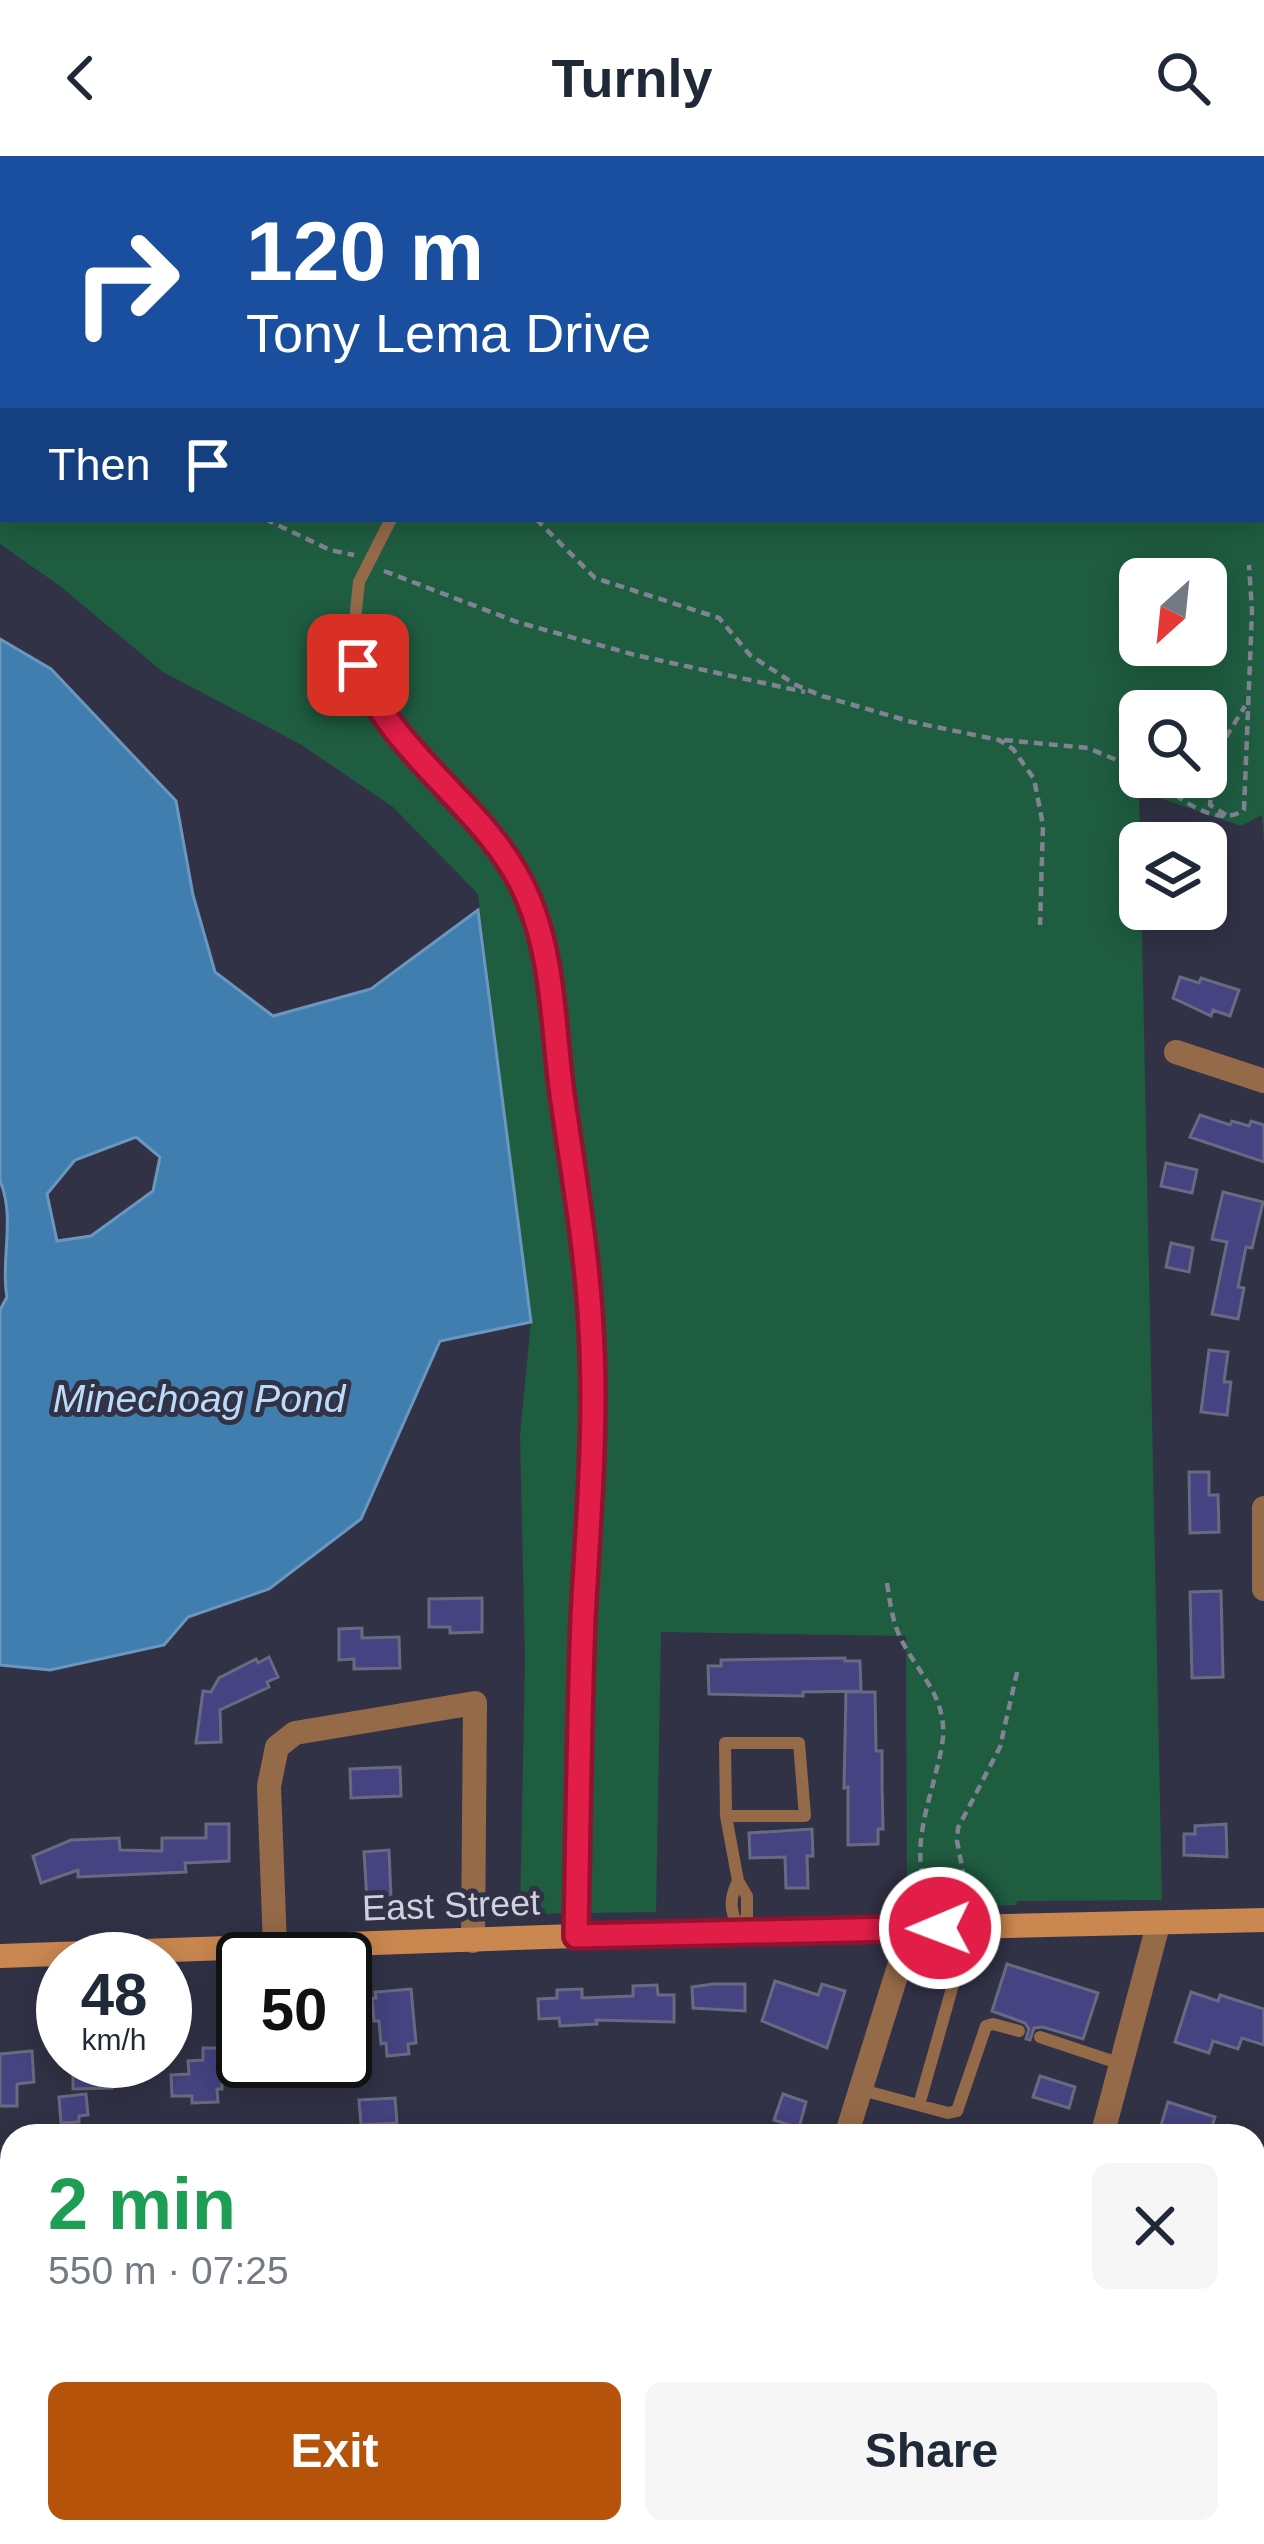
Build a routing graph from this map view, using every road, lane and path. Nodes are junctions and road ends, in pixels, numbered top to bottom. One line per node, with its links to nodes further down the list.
1 (271, 522): 4 (path)
2 (389, 522): 4 (lane)
3 (539, 522): 6 (path)
4 (368, 558): 6 (path); 26 (lane)
5 (1250, 565): 7 (path)
6 (821, 697): 8 (path)
7 (1247, 703): 11 (path); 11 (path)
8 (999, 740): 9 (path); 12 (path)
9 (1119, 761)
10 (1182, 798): 11 (path)
11 (1231, 817)
12 (1040, 925)
13 (1176, 1052): 14 (street)
14 (1264, 1081)
15 (1264, 1508): 17 (street)
16 (887, 1583): 20 (path)
17 (1264, 1588)
18 (1018, 1668): 20 (path)
19 (726, 1816): 19 (lane); 24 (lane)
20 (956, 1916): 22 (main road, East Street); 23 (main road, East Street); 35 (lane)
21 (1264, 1920): 22 (main road, East Street)
22 (1159, 1924): 33 (street)
23 (911, 1928): 24 (main road, East Street); 34 (street)
24 (738, 1931): 26 (main road, East Street)
25 (274, 1932): 27 (street)
26 (576, 1936): 27 (main road, East Street)
27 (473, 1941): 28 (main road, East Street)
28 (372, 1944)
29 (216, 1948): 30 (main road, East Street)
30 (0, 1956)
31 (1019, 2031): 35 (lane)
32 (1040, 2037): 33 (lane)
33 (1121, 2064): 37 (street)
34 (860, 2090): 35 (lane); 36 (street)
35 (919, 2105)
36 (850, 2124)
37 (1105, 2124)

